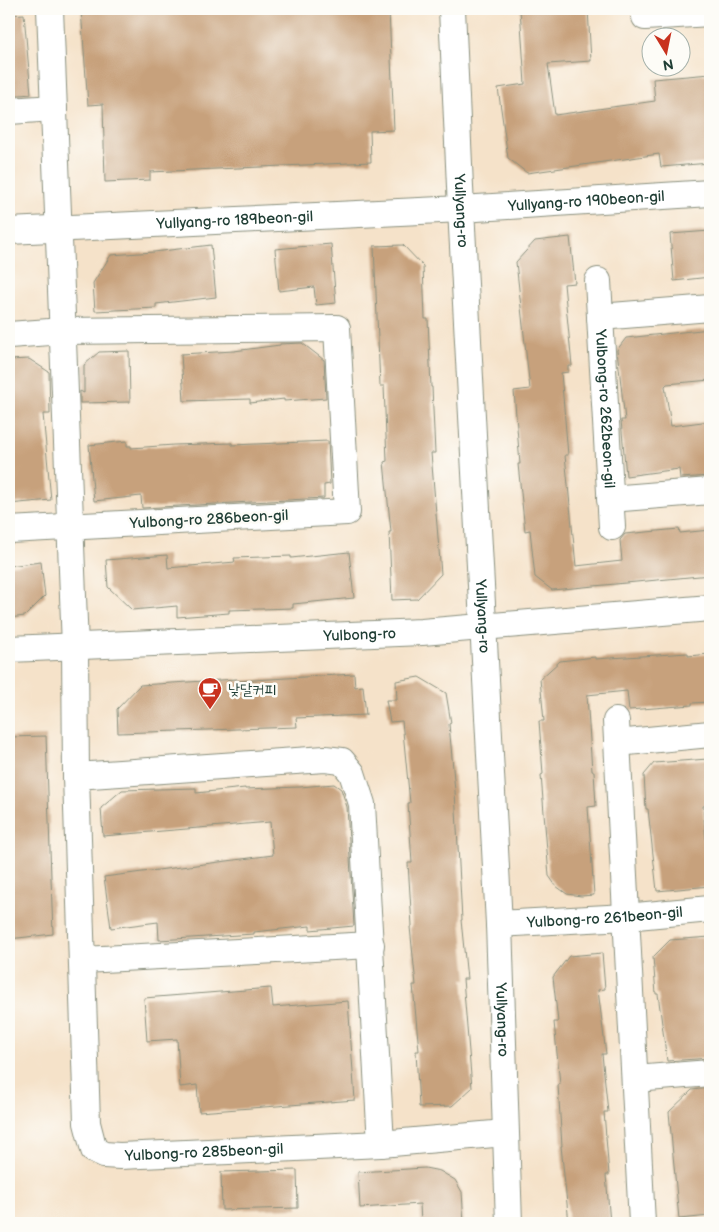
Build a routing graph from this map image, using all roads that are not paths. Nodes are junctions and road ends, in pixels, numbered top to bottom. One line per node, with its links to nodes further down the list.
1 (50, 9): 5 (street)
2 (452, 9): 8 (street, Yullyang-ro)
3 (645, 9): 4 (street)
4 (710, 12)
5 (54, 108): 6 (street); 9 (street)
6 (9, 111)
7 (710, 193): 8 (street, Yullyang-ro 190beon-gil)
8 (460, 208): 9 (street, Yullyang-ro 189beon-gil); 22 (street, Yullyang-ro)
9 (59, 228): 10 (street, Yullyang-ro 189beon-gil); 14 (street)
10 (9, 231)
11 (598, 281): 13 (street, Yulbong-ro 262beon-gil)
12 (710, 308): 13 (street, Yulbong-ro 262beon-gil)
13 (600, 317): 17 (street, Yulbong-ro 262beon-gil)
14 (63, 332): 15 (street); 18 (street); 18 (street, Yulbong-ro 286beon-gil)
15 (9, 335)
16 (710, 491): 17 (street, Yulbong-ro 262beon-gil)
17 (610, 499): 19 (street, Yulbong-ro 262beon-gil)
18 (71, 526): 20 (street, Yulbong-ro 286beon-gil); 23 (street)
19 (612, 527)
20 (9, 530)
21 (710, 608): 22 (street, Yulbong-ro)
22 (483, 626): 23 (street, Yulbong-ro); 29 (street, Yullyang-ro)
23 (75, 647): 24 (street, Yulbong-ro); 26 (street, Yulbong-ro 285beon-gil)
24 (9, 649)
25 (710, 734): 28 (street)
26 (76, 776): 30 (street); 31 (street, Yulbong-ro 285beon-gil)
27 (710, 909): 28 (street, Yulbong-ro 261beon-gil)
28 (626, 917): 29 (street, Yulbong-ro 261beon-gil); 33 (street)
29 (499, 924): 34 (street, Yullyang-ro)
30 (371, 946): 31 (street); 35 (street)
31 (83, 960): 35 (street, Yulbong-ro 285beon-gil)
32 (710, 1073): 33 (street)
33 (635, 1079): 37 (street)
34 (505, 1133): 35 (street, Yulbong-ro 285beon-gil); 36 (street, Yullyang-ro)
35 (381, 1144)
36 (509, 1223)
37 (642, 1223)

